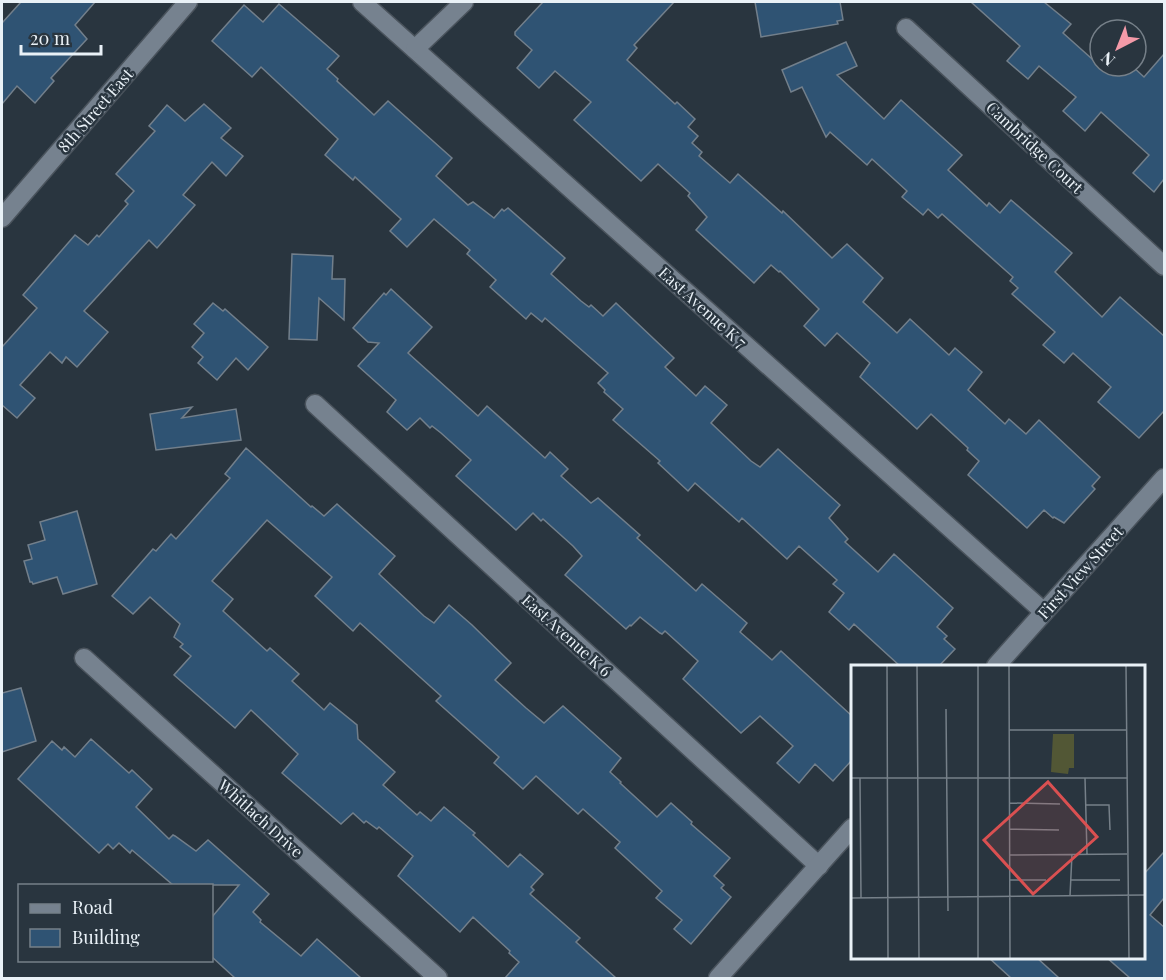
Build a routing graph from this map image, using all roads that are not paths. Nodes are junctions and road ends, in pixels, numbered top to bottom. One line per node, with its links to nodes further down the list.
1 (188, 2): 6 (street, 8th Street East)
2 (362, 2): 5 (street, East Avenue K 7)
3 (464, 2): 5 (street)
4 (906, 28): 7 (street, Cambridge Court)
5 (415, 49): 10 (street, East Avenue K 7)
6 (2, 218)
7 (1164, 266)
8 (315, 404): 14 (street, East Avenue K 6)
9 (1164, 478): 10 (street, First View Street)
10 (1044, 612): 12 (street, First View Street)
11 (84, 658): 15 (street, Whitlach Drive)
12 (997, 665)
13 (851, 829): 14 (street)
14 (819, 866): 16 (street)
15 (438, 978)
16 (718, 978)

